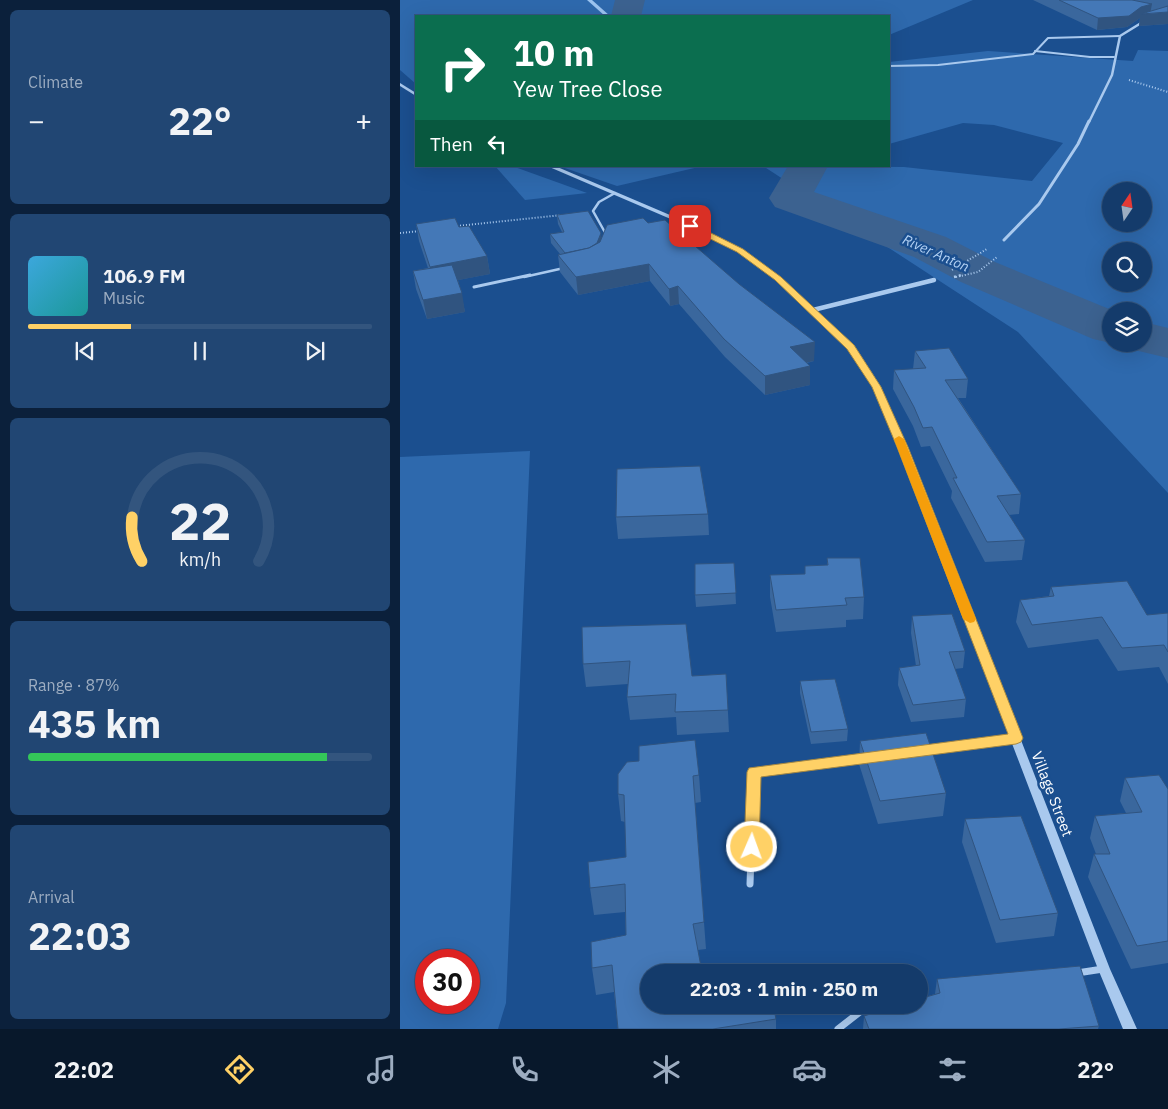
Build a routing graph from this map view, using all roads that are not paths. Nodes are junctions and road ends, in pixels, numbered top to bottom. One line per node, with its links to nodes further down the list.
1 (1148, 19): 2 (street)
2 (1120, 36): 3 (lane); 4 (street)
3 (1035, 51): 4 (lane); 5 (lane)
4 (1114, 57): 10 (street)
5 (890, 66)
6 (400, 84): 7 (street)
7 (415, 94)
8 (552, 167): 9 (street, Village Street)
9 (615, 193): 11 (lane); 15 (street, Village Street)
10 (1004, 240)
11 (605, 243)
12 (570, 266): 14 (lane)
13 (934, 280): 15 (street)
14 (474, 287)
15 (813, 310): 16 (street, Village Street)
16 (1016, 738): 17 (street); 20 (street, Village Street)
17 (919, 751)
18 (871, 757): 19 (street)
19 (750, 884)
20 (1104, 969): 21 (street); 24 (street, Village Street)
21 (1066, 975)
22 (857, 1014): 23 (street)
23 (838, 1029)
24 (1130, 1029)

